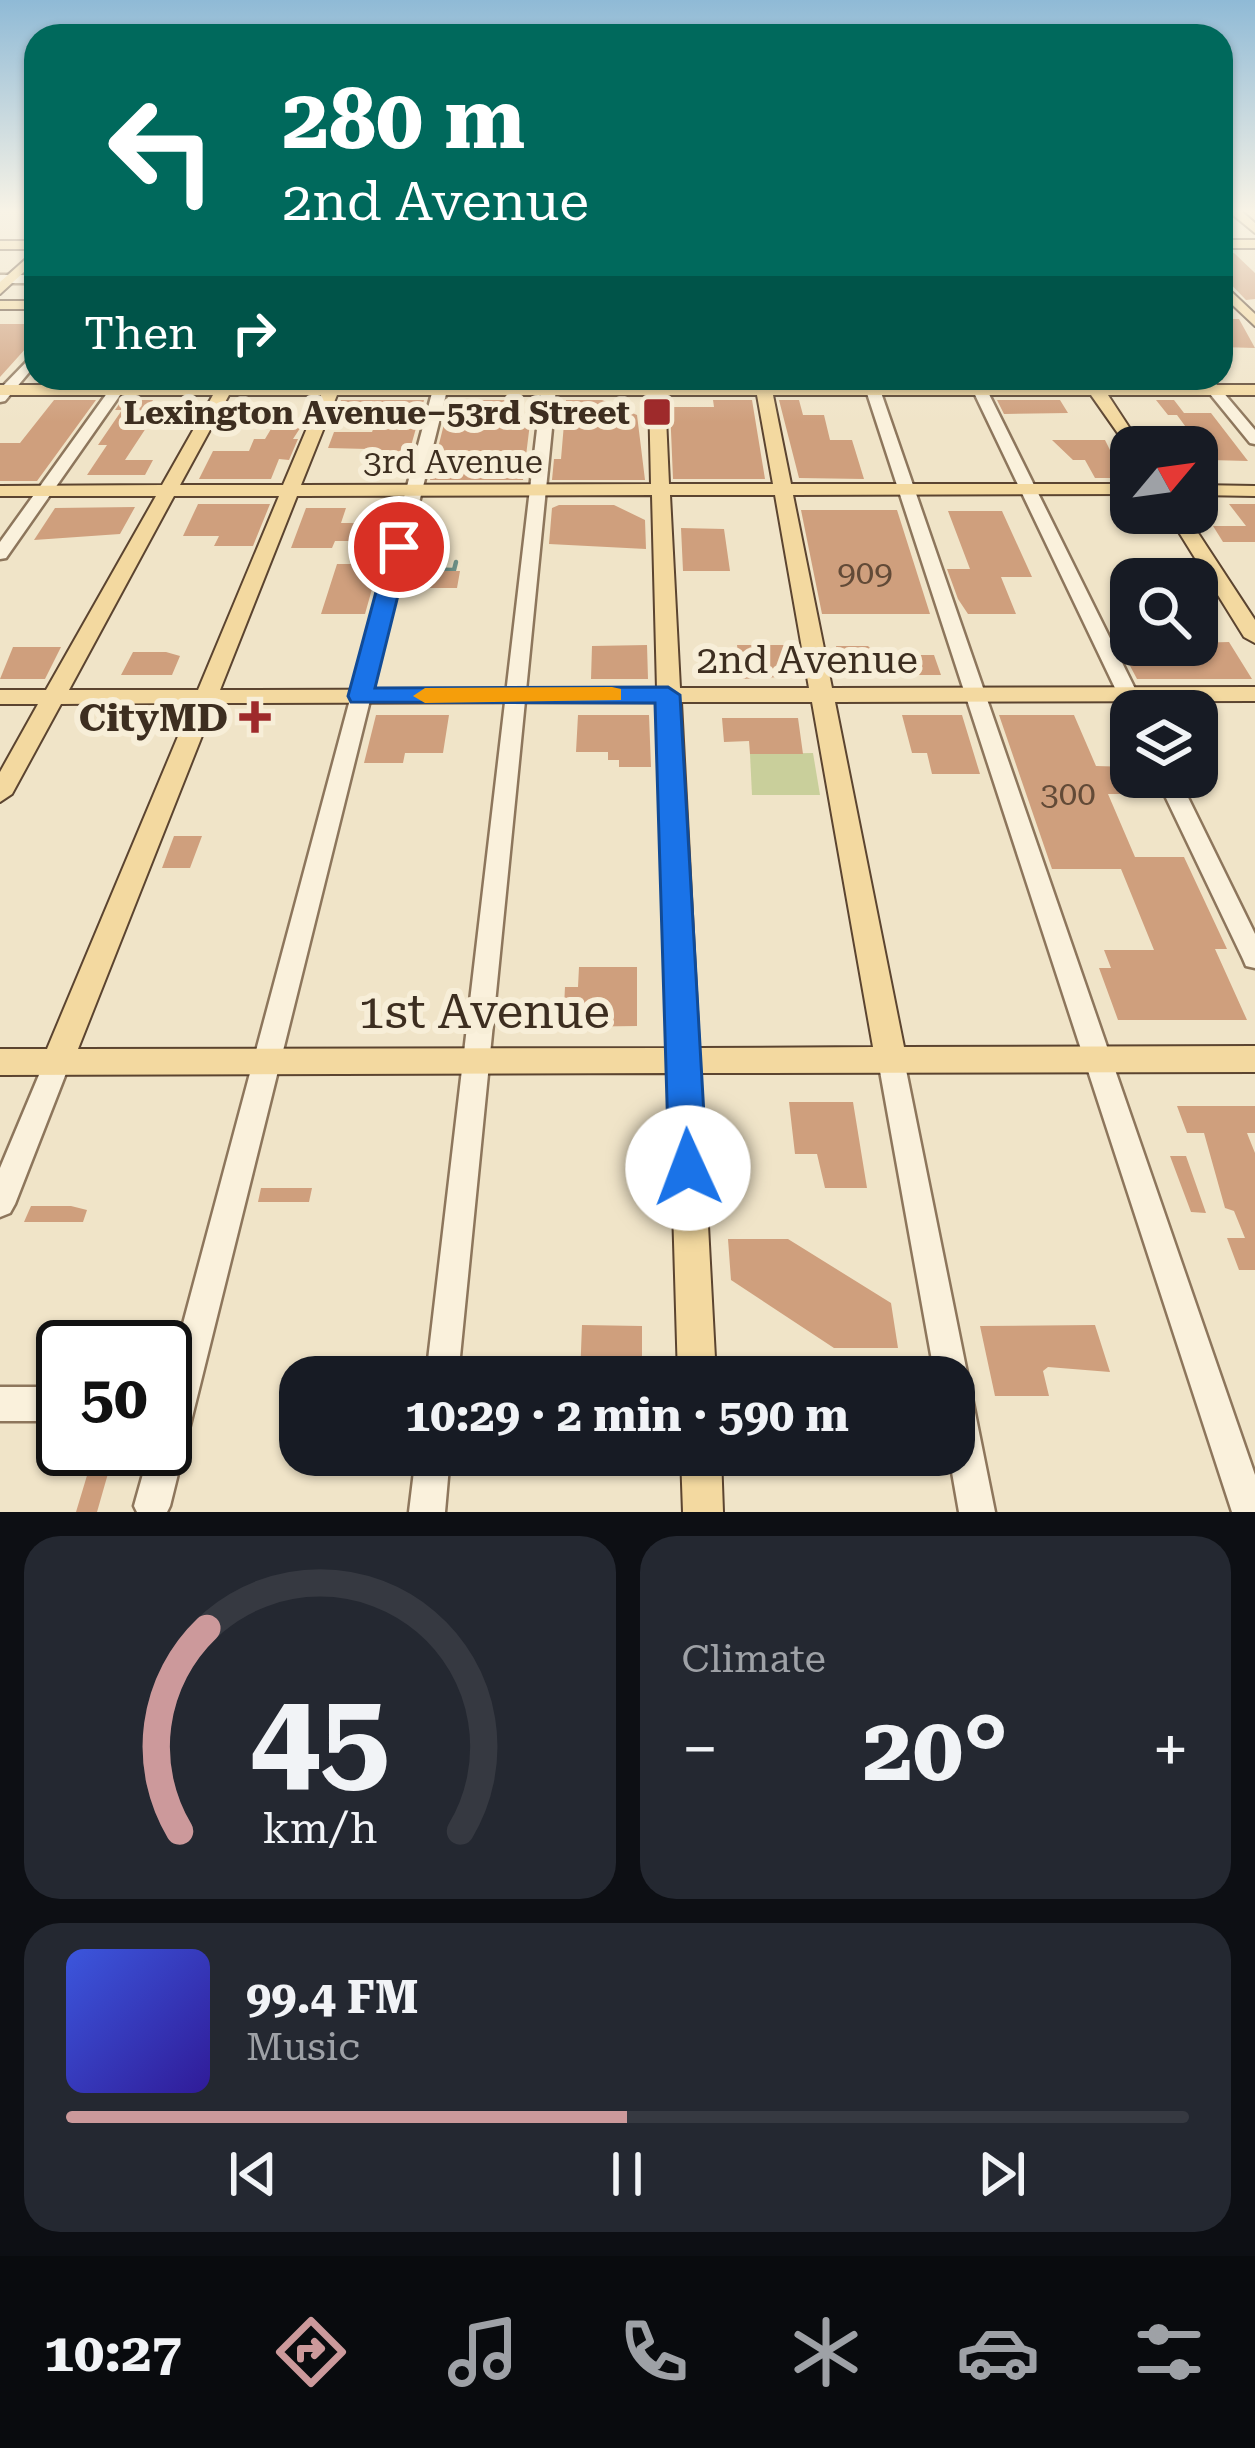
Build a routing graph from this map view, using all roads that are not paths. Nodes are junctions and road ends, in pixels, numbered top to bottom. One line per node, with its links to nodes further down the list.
1 (24, 369): 13 (street)
2 (116, 390): 17 (street)
3 (223, 390): 18 (main road)
4 (332, 390): 19 (main road)
5 (440, 390): 20 (street)
6 (549, 390): 21 (street)
7 (656, 390): 22 (main road)
8 (764, 390): 23 (main road)
9 (874, 390): 24 (street)
10 (980, 390): 26 (street)
11 (1097, 390): 14 (main road)
12 (1214, 390): 15 (street)
13 (2, 392)
14 (1120, 426)
15 (1255, 440)
16 (0, 491): 17 (main road, 3rd Avenue)
17 (44, 491): 18 (main road, 3rd Avenue); 31 (street)
18 (167, 491): 19 (main road, 3rd Avenue); 38 (main road)
19 (291, 491): 20 (main road, 3rd Avenue); 42 (main road)
20 (414, 491): 21 (main road, 3rd Avenue); 39 (street)
21 (540, 491): 22 (main road, 3rd Avenue); 34 (street)
22 (660, 491): 23 (main road, 3rd Avenue); 37 (main road)
23 (784, 491): 24 (main road, 3rd Avenue); 40 (main road)
24 (906, 492): 26 (main road, 3rd Avenue); 35 (street)
25 (1218, 493): 28 (main road)
26 (1031, 494): 27 (main road, 3rd Avenue); 33 (street)
27 (1110, 494)
28 (1255, 494): 29 (main road)
29 (1218, 496)
30 (1189, 534): 32 (main road)
31 (0, 554)
32 (1255, 637)
33 (1126, 690)
34 (516, 694): 37 (main road, 2nd Avenue); 39 (main road, 2nd Avenue); 51 (street)
35 (977, 694): 40 (main road, 2nd Avenue); 44 (main road, 2nd Avenue); 49 (street)
36 (1255, 694): 43 (main road, 2nd Avenue)
37 (668, 695): 40 (main road, 2nd Avenue); 52 (main road)
38 (54, 696): 41 (main road, 2nd Avenue); 42 (main road, 2nd Avenue); 45 (main road)
39 (361, 696): 42 (main road, 2nd Avenue); 48 (street)
40 (820, 696): 53 (main road)
41 (0, 697)
42 (207, 697): 55 (main road)
43 (1218, 697)
44 (1110, 702)
45 (0, 794)
46 (1178, 798): 47 (street)
47 (1255, 959)
48 (266, 1059): 51 (main road, 1st Avenue); 55 (main road, 1st Avenue); 57 (street)
49 (1100, 1059): 50 (main road, 1st Avenue); 53 (main road, 1st Avenue); 71 (street)
50 (1255, 1059)
51 (475, 1060): 52 (main road, 1st Avenue); 58 (street)
52 (683, 1060): 53 (main road, 1st Avenue); 59 (main road)
53 (891, 1060): 60 (street)
54 (0, 1062): 55 (main road, 1st Avenue)
55 (57, 1063): 56 (street)
56 (0, 1204)
57 (192, 1329)
58 (444, 1356)
59 (696, 1356)
60 (947, 1356)
61 (0, 1404): 62 (street)
62 (36, 1405)
63 (158, 1476): 67 (street)
64 (432, 1476): 68 (street)
65 (701, 1476): 69 (main road)
66 (970, 1476): 70 (street)
67 (152, 1506)
68 (428, 1512)
69 (703, 1512)
70 (977, 1512)
71 (1250, 1512)

